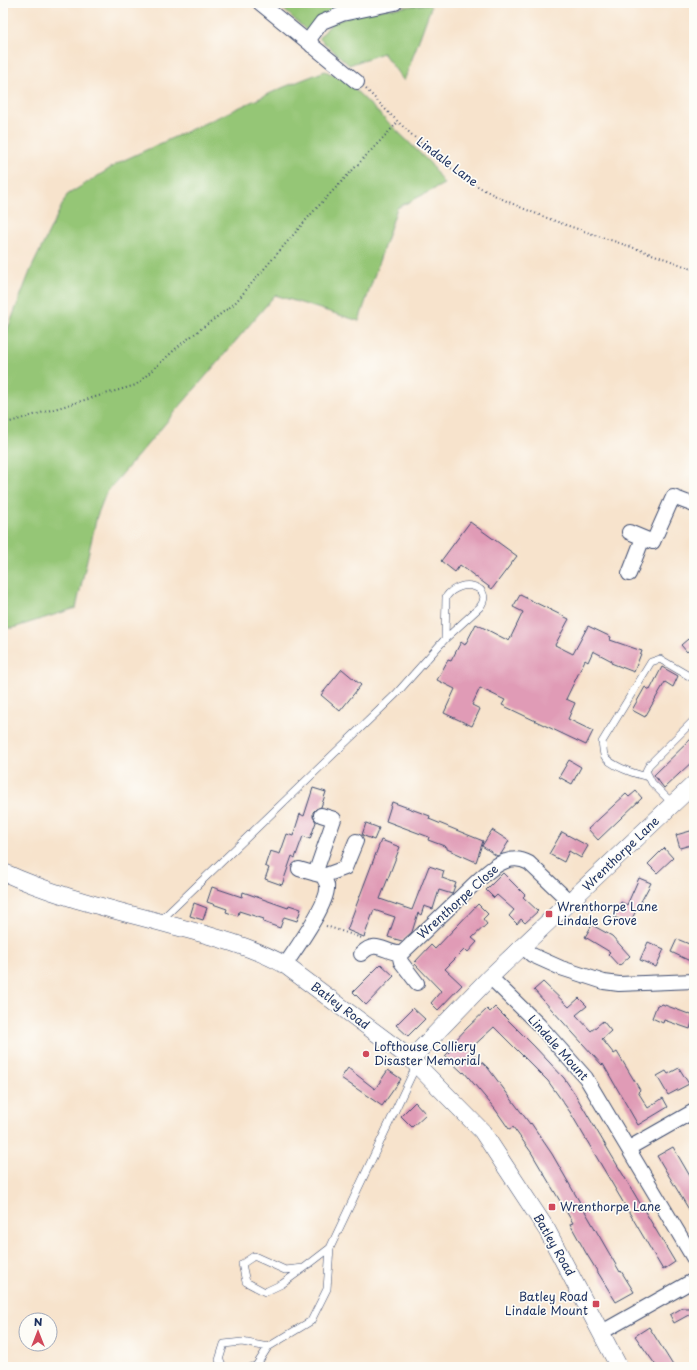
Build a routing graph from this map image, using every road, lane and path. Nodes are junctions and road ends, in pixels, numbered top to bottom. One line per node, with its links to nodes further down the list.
1 (260, 3): 3 (street)
2 (395, 3): 3 (street)
3 (312, 46): 4 (street)
4 (357, 82): 5 (path, Lindale Lane)
5 (398, 122): 6 (path, Lindale Lane); 7 (path)
6 (694, 270)
7 (3, 424)
8 (694, 505): 10 (street)
9 (629, 532): 10 (street)
10 (643, 538): 11 (street)
11 (629, 574)
12 (445, 639): 12 (lane); 24 (lane)
13 (694, 679): 15 (lane)
14 (694, 720): 15 (lane)
15 (649, 777): 16 (lane)
16 (686, 795): 22 (street, Wrenthorpe Lane)
17 (321, 815): 21 (street)
18 (356, 841): 21 (street)
19 (298, 869): 21 (street)
20 (3, 872): 24 (street, Batley Road)
21 (318, 872): 23 (street)
22 (570, 902): 25 (street, Wrenthorpe Lane); 28 (street, Wrenthorpe Close)
23 (314, 921): 26 (path); 29 (street)
24 (159, 922): 29 (street, Batley Road)
25 (522, 947): 30 (street, Wrenthorpe Lane); 31 (street)
26 (382, 948): 27 (street); 28 (street)
27 (361, 954)
28 (399, 954): 32 (street)
29 (285, 965): 33 (street, Batley Road)
30 (490, 977): 33 (street, Wrenthorpe Lane); 35 (street, Lindale Mount)
31 (694, 981)
32 (417, 983)
33 (414, 1062): 36 (lane); 40 (street, Batley Road)
34 (694, 1111): 35 (street)
35 (629, 1148): 37 (street, Lindale Mount)
36 (330, 1248): 38 (lane); 41 (lane)
37 (694, 1259)
38 (304, 1268): 38 (lane)
39 (694, 1280): 40 (street)
40 (602, 1332): 44 (street, Batley Road)
41 (268, 1347): 42 (lane); 43 (lane)
42 (224, 1367)
43 (252, 1367)
44 (619, 1367)

